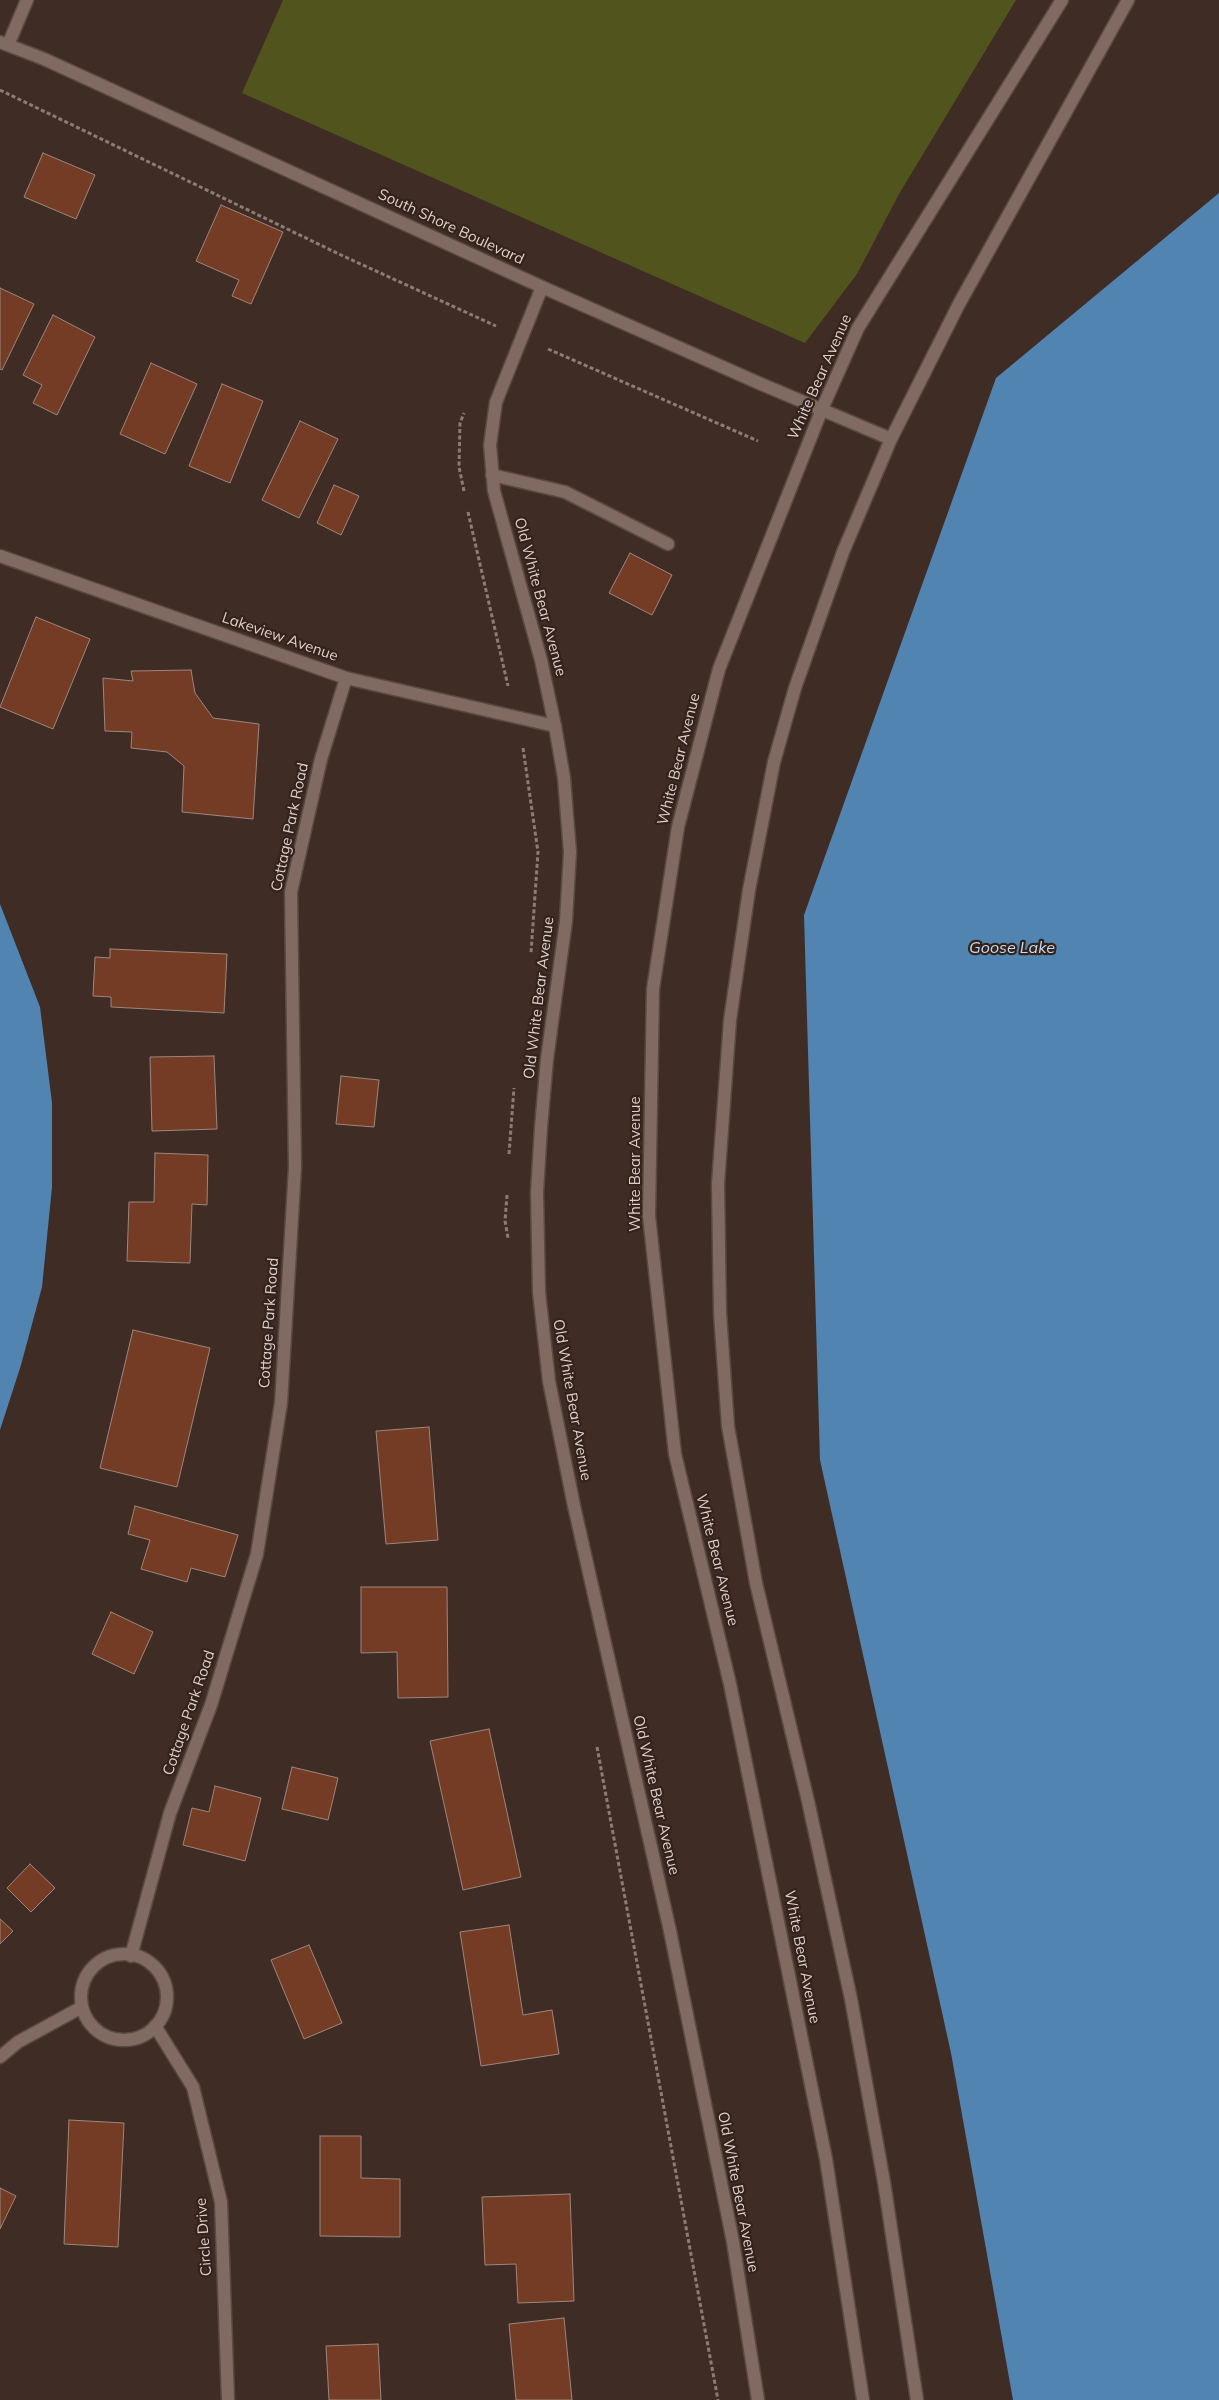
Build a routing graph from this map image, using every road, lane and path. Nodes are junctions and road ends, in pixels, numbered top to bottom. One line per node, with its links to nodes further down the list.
1 (27, 0): 4 (street)
2 (1062, 0): 8 (street, White Bear Avenue)
3 (1128, 0): 9 (street)
4 (4, 44): 6 (street, South Shore Boulevard)
5 (0, 90): 7 (path)
6 (542, 287): 7 (street, Old White Bear Avenue); 8 (street, South Shore Boulevard)
7 (522, 337): 10 (path); 11 (street, Old White Bear Avenue)
8 (822, 410): 9 (street, South Shore Boulevard); 22 (street, White Bear Avenue)
9 (891, 438): 23 (street)
10 (758, 441)
11 (492, 475): 12 (street); 15 (street, Old White Bear Avenue)
12 (668, 544)
13 (0, 556): 14 (street, Lakeview Avenue)
14 (346, 678): 15 (street, Lakeview Avenue); 16 (street, Cottage Park Road)
15 (555, 726): 21 (street, Old White Bear Avenue)
16 (131, 1956): 17 (street); 18 (street)
17 (82, 2007): 18 (street); 19 (street)
18 (155, 2026): 20 (street, Circle Drive)
19 (0, 2057)
20 (228, 2400)
21 (758, 2400)
22 (863, 2400)
23 (917, 2400)

